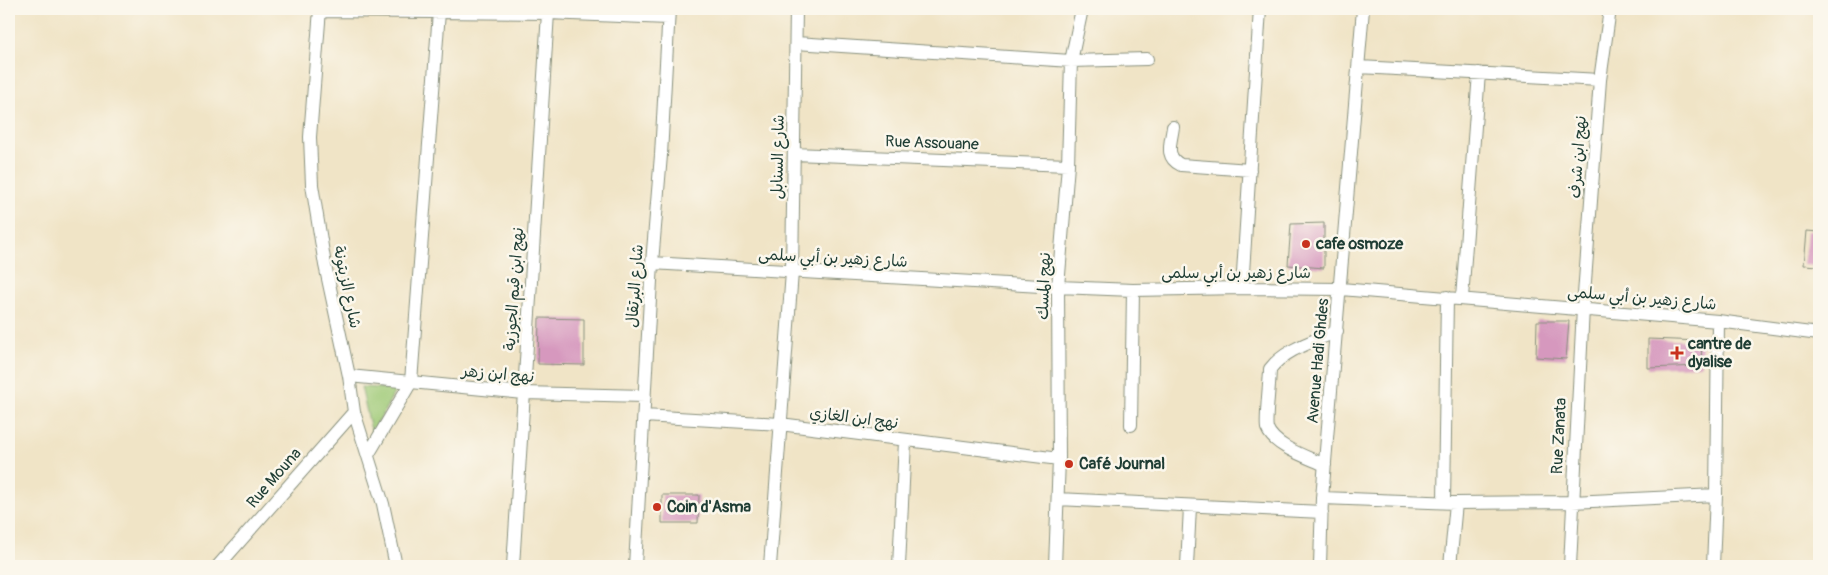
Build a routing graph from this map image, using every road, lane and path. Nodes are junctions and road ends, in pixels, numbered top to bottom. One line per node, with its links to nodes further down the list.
1 (796, 9): 10 (street, شارع السنابل)
2 (1082, 9): 12 (street, نهج المسك)
3 (1260, 9): 19 (street)
4 (1363, 9): 13 (street, Avenue Hadi Ghdes)
5 (1610, 9): 15 (street, نهج ابن شرف)
6 (320, 10): 7 (street); 32 (street, شارع الزيتونة)
7 (440, 12): 8 (street); 33 (street)
8 (548, 14): 9 (street); 34 (street, نهج ابن قيم الجوزية)
9 (668, 14): 20 (street, شارع البرتقال)
10 (796, 43): 12 (street); 17 (street, شارع السنابل)
11 (1147, 58): 12 (street)
12 (1071, 62): 18 (street, نهج المسك)
13 (1359, 67): 14 (street); 24 (street, Avenue Hadi Ghdes)
14 (1479, 73): 15 (street); 27 (street)
15 (1600, 80): 28 (street, نهج ابن شرف)
16 (1173, 127): 19 (street)
17 (794, 154): 18 (street, Rue Assouane); 21 (street, شارع السنابل)
18 (1068, 165): 22 (street, نهج المسك)
19 (1250, 170): 23 (street)
20 (652, 263): 21 (street, شارع زهير بن أبي سلمى); 35 (street, شارع البرتقال)
21 (792, 272): 22 (street, شارع زهير بن أبي سلمى); 38 (street, شارع السنابل)
22 (1058, 288): 25 (street, شارع زهير بن أبي سلمى); 42 (street, نهج المسك)
23 (1242, 288): 24 (street, شارع زهير بن أبي سلمى); 25 (street, شارع زهير بن أبي سلمى)
24 (1341, 289): 26 (street, شارع زهير بن أبي سلمى); 30 (street, Avenue Hadi Ghdes)
25 (1133, 290): 39 (street)
26 (1447, 297): 27 (street, شارع زهير بن أبي سلمى); 47 (street)
27 (1462, 298): 28 (street, شارع زهير بن أبي سلمى)
28 (1583, 308): 29 (street, شارع زهير بن أبي سلمى); 48 (street, Rue Zanata)
29 (1718, 321): 31 (street, شارع زهير بن أبي سلمى); 44 (street)
30 (1337, 331): 43 (street, Avenue Hadi Ghdes); 43 (street)
31 (1819, 334)
32 (349, 376): 33 (street, نهج ابن زهر); 36 (street, شارع الزيتونة)
33 (411, 382): 34 (street, نهج ابن زهر); 41 (street)
34 (523, 393): 35 (street, نهج ابن زهر); 53 (street, نهج ابن قيم الجوزية)
35 (645, 396): 37 (street, شارع البرتقال)
36 (354, 412): 41 (street, شارع الزيتونة); 51 (street, Rue Mouna)
37 (644, 416): 38 (street, نهج ابن الغازي); 54 (street, شارع البرتقال)
38 (780, 424): 40 (street, نهج ابن الغازي); 55 (street, شارع السنابل)
39 (1131, 425)
40 (905, 441): 42 (street, نهج ابن الغازي); 56 (street)
41 (368, 455): 52 (street, شارع الزيتونة)
42 (1059, 459): 46 (street, نهج المسك)
43 (1325, 465): 45 (street, Avenue Hadi Ghdes)
44 (1716, 494): 48 (street); 62 (street)
45 (1322, 498): 47 (street); 50 (street, Avenue Hadi Ghdes)
46 (1058, 499): 49 (street); 57 (street, نهج المسك)
47 (1450, 502): 48 (street); 60 (street)
48 (1572, 502): 61 (street, Rue Zanata)
49 (1190, 507): 50 (street); 58 (street)
50 (1322, 512): 59 (street, Avenue Hadi Ghdes)
51 (218, 566)
52 (396, 566)
53 (513, 566)
54 (635, 566)
55 (770, 566)
56 (899, 566)
57 (1055, 566)
58 (1188, 566)
59 (1320, 566)
60 (1450, 566)
61 (1570, 566)
62 (1713, 566)

